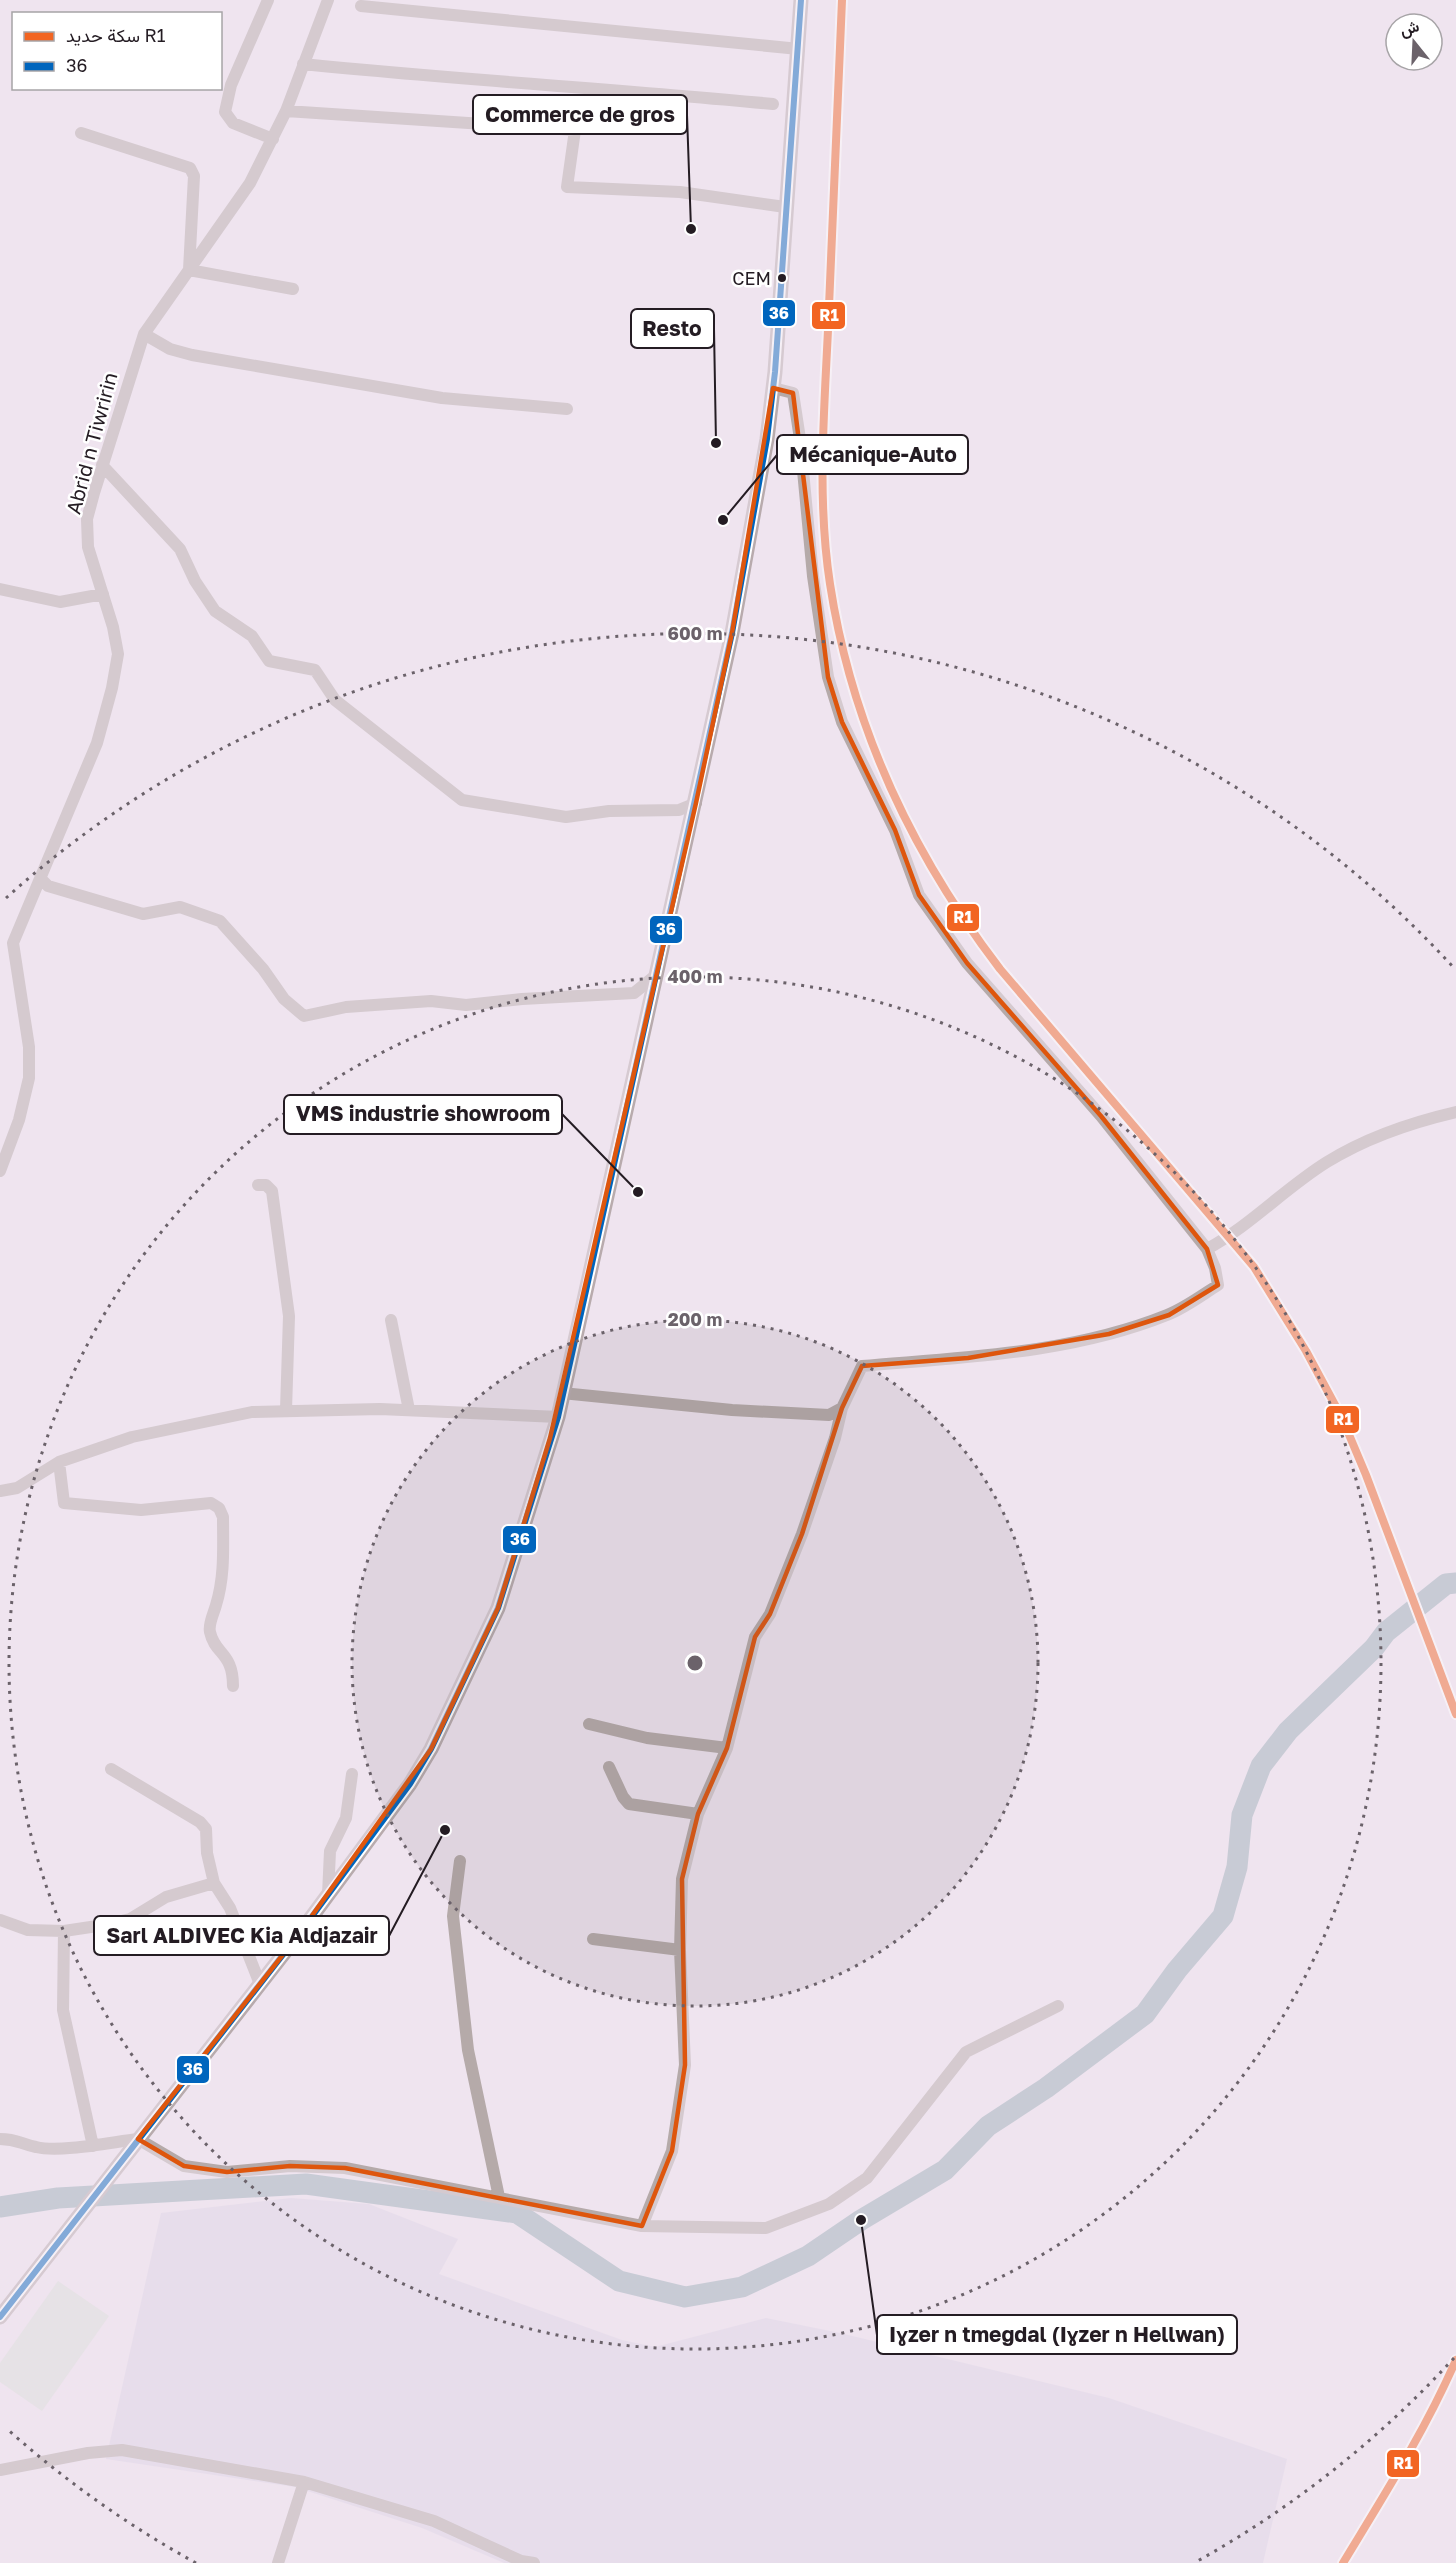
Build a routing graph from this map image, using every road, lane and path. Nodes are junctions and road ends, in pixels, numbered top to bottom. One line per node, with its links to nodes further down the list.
1 (268, 0): 10 (street)
2 (328, 0): 6 (street, Abrid n Tiwririn)
3 (801, 0): 5 (main road)
4 (361, 6): 5 (street)
5 (799, 49): 11 (main road)
6 (303, 64): 7 (street); 8 (street, Abrid n Tiwririn)
7 (773, 104)
8 (286, 111): 10 (street, Abrid n Tiwririn); 11 (street)
9 (81, 133): 12 (street)
10 (273, 139): 12 (street, Abrid n Tiwririn)
11 (785, 207): 15 (main road)
12 (189, 270): 13 (street); 14 (street, Abrid n Tiwririn)
13 (293, 289)
14 (144, 334): 16 (street); 17 (street, Abrid n Tiwririn)
15 (773, 388): 20 (main road); 26 (street)
16 (567, 409)
17 (102, 465): 19 (street, Abrid n Tiwririn); 20 (street)
18 (0, 589): 19 (street)
19 (103, 594): 21 (street, Abrid n Tiwririn)
20 (696, 803): 22 (main road)
21 (41, 879): 22 (street); 24 (street, Abrid n Tiwririn)
22 (655, 976): 28 (main road)
23 (1456, 1112): 26 (street)
24 (0, 1171)
25 (258, 1185): 30 (street)
26 (1207, 1249): 29 (street)
27 (391, 1320): 31 (street)
28 (562, 1393): 29 (street); 32 (main road)
29 (842, 1408): 37 (street)
30 (286, 1410): 31 (street); 33 (street)
31 (409, 1410): 32 (street)
32 (558, 1417): 44 (main road)
33 (59, 1462): 34 (street); 35 (street)
34 (0, 1491)
35 (233, 1686)
36 (590, 1724): 37 (street)
37 (727, 1748): 41 (street)
38 (609, 1767): 41 (street)
39 (111, 1768): 43 (street)
40 (352, 1774): 44 (street)
41 (698, 1814): 48 (street)
42 (460, 1861): 54 (street)
43 (214, 1883): 46 (street); 49 (street)
44 (328, 1895): 49 (main road)
45 (0, 1920): 46 (street)
46 (64, 1930): 53 (street)
47 (593, 1939): 48 (street)
48 (680, 1950): 55 (street)
49 (260, 1984): 52 (main road)
50 (1058, 2006): 55 (street)
51 (0, 2139): 53 (street)
52 (138, 2139): 53 (street); 54 (street); 56 (main road)
53 (93, 2146)
54 (499, 2197): 55 (street)
55 (642, 2226)
56 (0, 2317)
57 (0, 2470): 58 (street)
58 (304, 2482): 59 (street); 60 (street)
59 (278, 2563)
60 (534, 2563)

